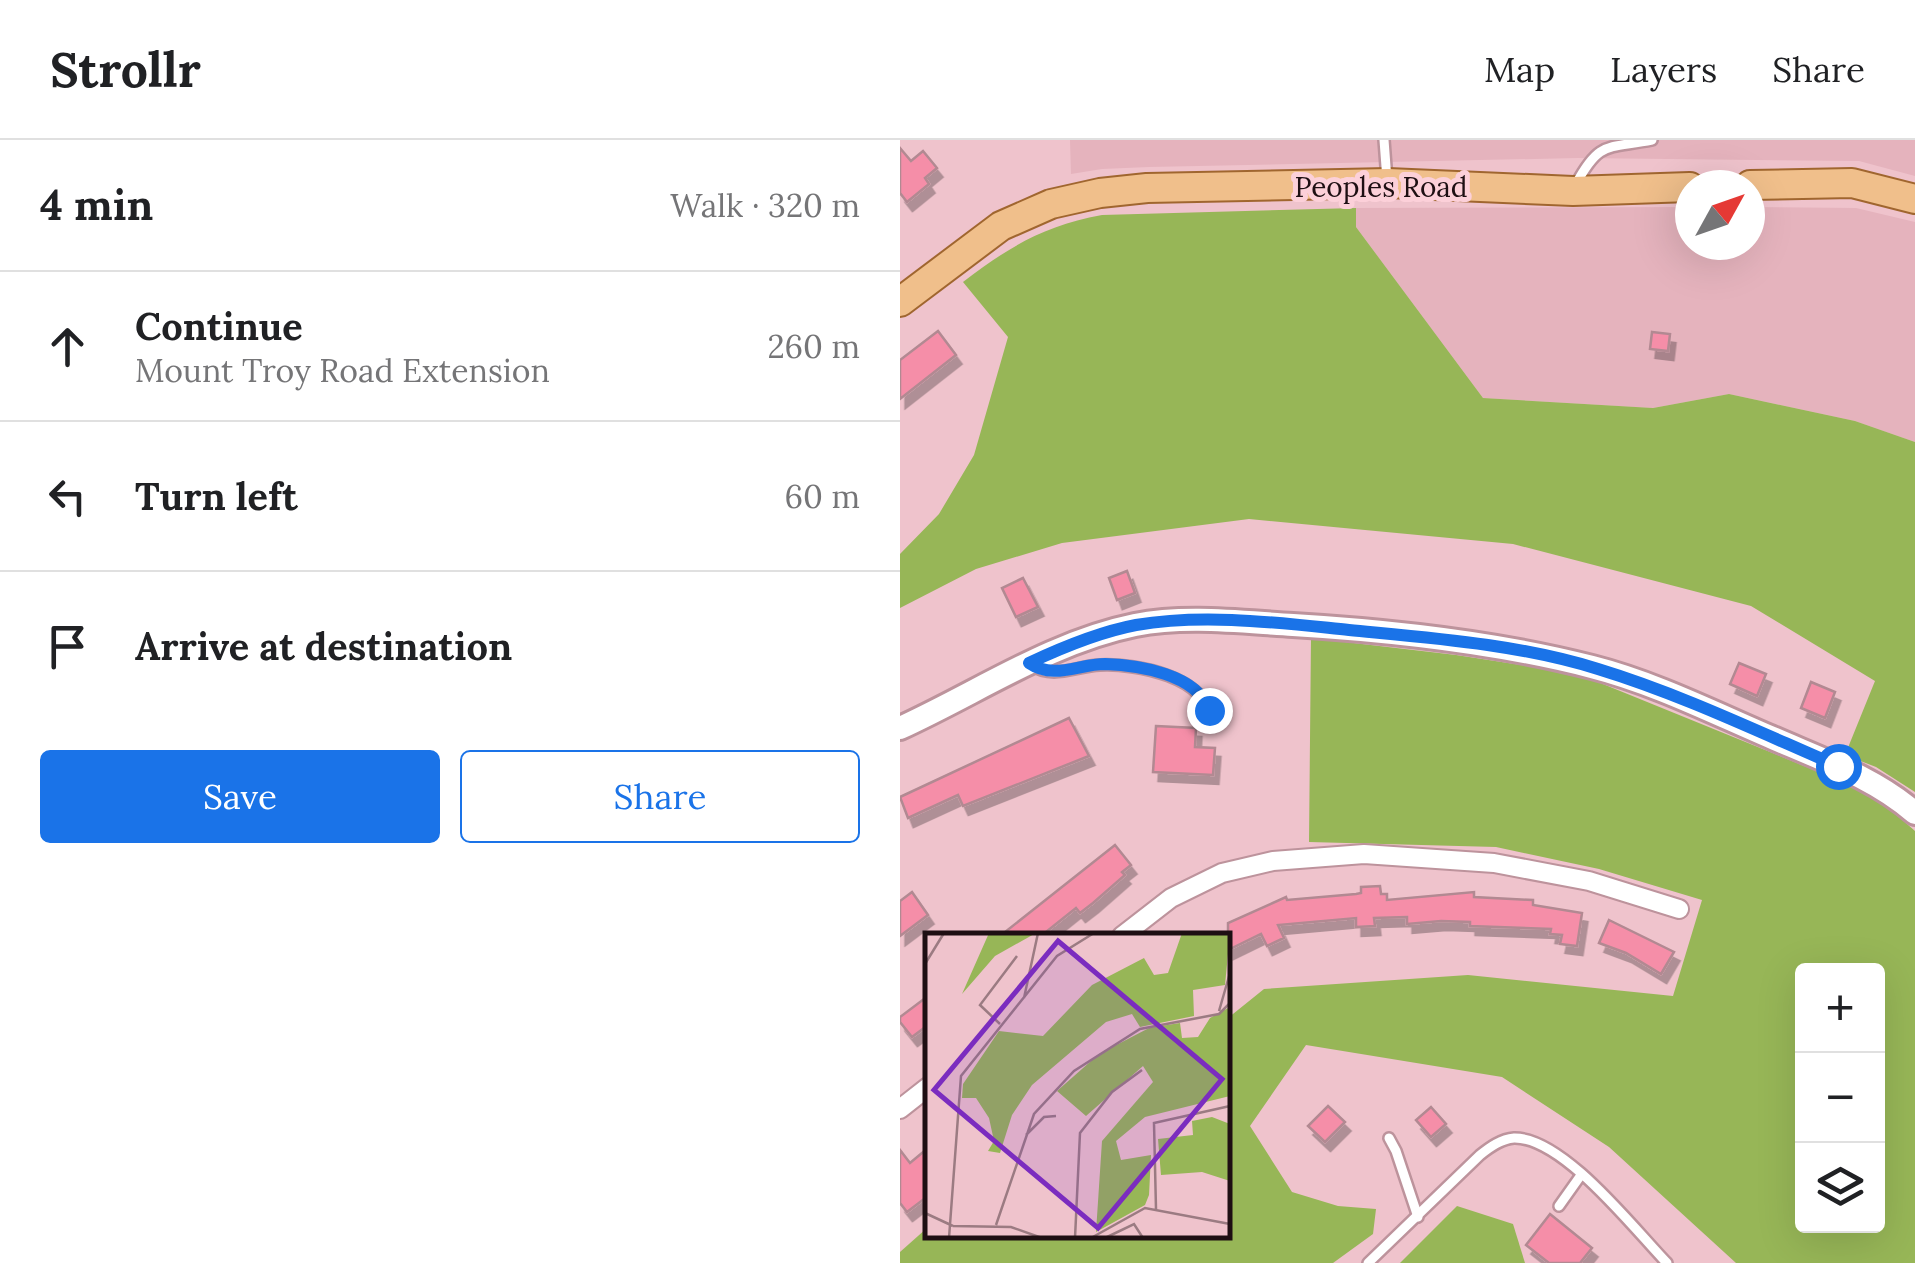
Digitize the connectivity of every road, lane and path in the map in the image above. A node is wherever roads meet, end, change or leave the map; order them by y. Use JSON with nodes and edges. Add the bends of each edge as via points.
{"nodes":[{"id":1,"x":1384,"y":140,"type":"edge"},
{"id":2,"x":1652,"y":140,"type":"edge"},
{"id":3,"x":1388,"y":183,"type":"junction"},
{"id":4,"x":1765,"y":186,"type":"edge"},
{"id":5,"x":1675,"y":188,"type":"edge"},
{"id":6,"x":1573,"y":191,"type":"junction"},
{"id":7,"x":1915,"y":199,"type":"edge"},
{"id":8,"x":900,"y":302,"type":"edge"},
{"id":9,"x":1029,"y":663,"type":"junction"},
{"id":10,"x":1208,"y":721,"type":"dead end"},
{"id":11,"x":900,"y":728,"type":"edge"},
{"id":12,"x":1915,"y":813,"type":"edge"},
{"id":13,"x":1679,"y":908,"type":"dead end"},
{"id":14,"x":1126,"y":933,"type":"edge"},
{"id":15,"x":925,"y":1089,"type":"edge"},
{"id":16,"x":900,"y":1109,"type":"edge"},
{"id":17,"x":1389,"y":1138,"type":"dead end"},
{"id":18,"x":1581,"y":1175,"type":"junction"},
{"id":19,"x":1560,"y":1206,"type":"dead end"},
{"id":20,"x":1418,"y":1216,"type":"junction"},
{"id":21,"x":1368,"y":1263,"type":"edge"},
{"id":22,"x":1667,"y":1263,"type":"edge"}],
"edges":[{"from":1,"to":3,"type":"lane"},
{"from":2,"to":6,"type":"lane","via":[[1604,147],[1590,158]]},
{"from":3,"to":6,"type":"main road","name":"Peoples Road"},
{"from":3,"to":8,"type":"main road","name":"Peoples Road","via":[[1147,188],[1072,198],[1001,226]]},
{"from":4,"to":7,"type":"main road","via":[[1852,184]]},
{"from":5,"to":6,"type":"main road","name":"Peoples Road"},
{"from":9,"to":10,"type":"lane","via":[[1046,672],[1103,664],[1163,674],[1201,695]]},
{"from":9,"to":11,"type":"street"},
{"from":9,"to":12,"type":"street","via":[[1106,632],[1190,620],[1450,639],[1595,668],[1648,686],[1838,766]]},
{"from":13,"to":14,"type":"street","via":[[1590,881],[1494,863],[1364,854],[1273,860],[1222,872],[1171,898]]},
{"from":15,"to":16,"type":"street"},
{"from":17,"to":20,"type":"lane"},
{"from":18,"to":19,"type":"lane"},
{"from":18,"to":20,"type":"lane","via":[[1547,1146],[1511,1138],[1480,1155]]},
{"from":18,"to":22,"type":"lane"},
{"from":20,"to":21,"type":"lane"}]}
